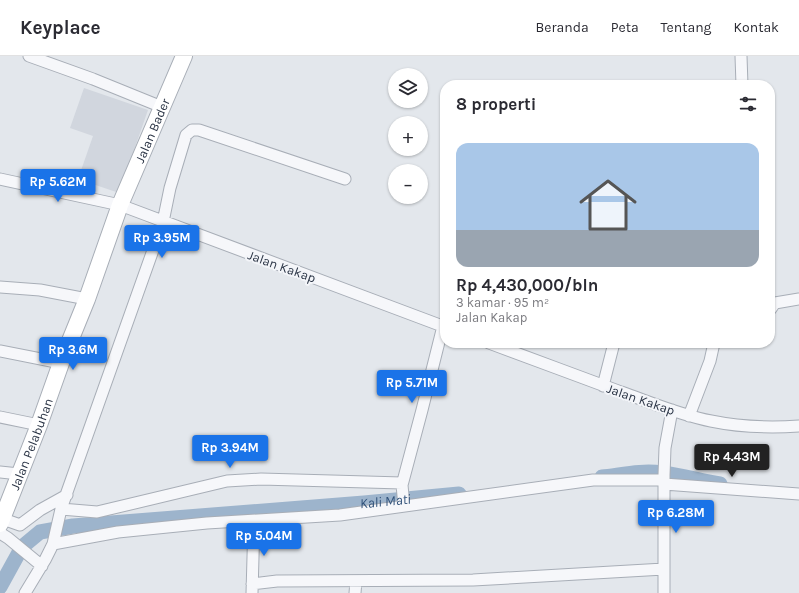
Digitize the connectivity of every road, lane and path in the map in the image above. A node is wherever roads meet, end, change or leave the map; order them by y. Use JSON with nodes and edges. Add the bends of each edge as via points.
{"nodes":[{"id":1,"x":29,"y":56,"type":"edge"},
{"id":2,"x":184,"y":56,"type":"edge"},
{"id":3,"x":741,"y":56,"type":"edge"},
{"id":4,"x":742,"y":80,"type":"edge"},
{"id":5,"x":162,"y":107,"type":"junction"},
{"id":6,"x":0,"y":179,"type":"edge"},
{"id":7,"x":344,"y":179,"type":"dead end"},
{"id":8,"x":120,"y":205,"type":"junction"},
{"id":9,"x":163,"y":222,"type":"junction"},
{"id":10,"x":0,"y":287,"type":"edge"},
{"id":11,"x":87,"y":300,"type":"junction"},
{"id":12,"x":799,"y":300,"type":"edge"},
{"id":13,"x":775,"y":303,"type":"edge"},
{"id":14,"x":440,"y":325,"type":"edge"},
{"id":15,"x":440,"y":341,"type":"edge"},
{"id":16,"x":502,"y":348,"type":"edge"},
{"id":17,"x":613,"y":348,"type":"edge"},
{"id":18,"x":713,"y":348,"type":"edge"},
{"id":19,"x":0,"y":351,"type":"edge"},
{"id":20,"x":61,"y":363,"type":"junction"},
{"id":21,"x":603,"y":386,"type":"junction"},
{"id":22,"x":672,"y":410,"type":"junction"},
{"id":23,"x":689,"y":416,"type":"junction"},
{"id":24,"x":0,"y":417,"type":"edge"},
{"id":25,"x":39,"y":425,"type":"junction"},
{"id":26,"x":799,"y":426,"type":"edge"},
{"id":27,"x":0,"y":472,"type":"edge"},
{"id":28,"x":19,"y":474,"type":"junction"},
{"id":29,"x":664,"y":480,"type":"junction"},
{"id":30,"x":402,"y":484,"type":"junction"},
{"id":31,"x":799,"y":494,"type":"edge"},
{"id":32,"x":67,"y":495,"type":"junction"},
{"id":33,"x":404,"y":504,"type":"junction"},
{"id":34,"x":60,"y":513,"type":"junction"},
{"id":35,"x":254,"y":520,"type":"junction"},
{"id":36,"x":3,"y":528,"type":"edge"},
{"id":37,"x":55,"y":538,"type":"junction"},
{"id":38,"x":42,"y":566,"type":"junction"},
{"id":39,"x":664,"y":569,"type":"junction"},
{"id":40,"x":356,"y":581,"type":"junction"},
{"id":41,"x":252,"y":588,"type":"edge"},
{"id":42,"x":25,"y":593,"type":"edge"},
{"id":43,"x":355,"y":593,"type":"edge"},
{"id":44,"x":664,"y":593,"type":"edge"}],
"edges":[{"from":1,"to":5,"type":"street","via":[[93,78]]},
{"from":2,"to":5,"type":"main road","name":"Jalan Bader"},
{"from":3,"to":4,"type":"street"},
{"from":5,"to":8,"type":"main road","name":"Jalan Bader"},
{"from":6,"to":8,"type":"street","name":"Jalan Kakap"},
{"from":7,"to":9,"type":"street","via":[[199,130],[192,130],[184,139]]},
{"from":8,"to":9,"type":"street","name":"Jalan Kakap"},
{"from":8,"to":11,"type":"main road","name":"Jalan Pelabuhan"},
{"from":9,"to":14,"type":"street","name":"Jalan Kakap"},
{"from":9,"to":32,"type":"street"},
{"from":10,"to":11,"type":"street","via":[[40,290]]},
{"from":11,"to":20,"type":"main road","name":"Jalan Pelabuhan"},
{"from":12,"to":13,"type":"street"},
{"from":15,"to":30,"type":"street"},
{"from":16,"to":21,"type":"street","name":"Jalan Kakap"},
{"from":17,"to":21,"type":"street"},
{"from":18,"to":23,"type":"street"},
{"from":19,"to":20,"type":"street"},
{"from":20,"to":25,"type":"main road","name":"Jalan Pelabuhan"},
{"from":21,"to":22,"type":"street","name":"Jalan Kakap"},
{"from":22,"to":23,"type":"street","name":"Jalan Kakap"},
{"from":22,"to":29,"type":"street","via":[[665,448]]},
{"from":23,"to":26,"type":"street","name":"Jalan Kakap","via":[[758,427]]},
{"from":24,"to":25,"type":"street"},
{"from":25,"to":28,"type":"main road","name":"Jalan Pelabuhan"},
{"from":27,"to":28,"type":"street"},
{"from":28,"to":36,"type":"main road","name":"Jalan Pelabuhan"},
{"from":29,"to":31,"type":"street"},
{"from":29,"to":33,"type":"street","via":[[593,480]]},
{"from":29,"to":39,"type":"street"},
{"from":30,"to":33,"type":"street"},
{"from":30,"to":34,"type":"street","via":[[227,480],[97,512]]},
{"from":32,"to":34,"type":"street"},
{"from":32,"to":36,"type":"street","via":[[20,525]]},
{"from":33,"to":35,"type":"street","via":[[340,515]]},
{"from":34,"to":37,"type":"street"},
{"from":35,"to":37,"type":"street"},
{"from":35,"to":41,"type":"street"},
{"from":36,"to":38,"type":"street"},
{"from":37,"to":38,"type":"street"},
{"from":38,"to":42,"type":"street"},
{"from":39,"to":40,"type":"street","via":[[473,580]]},
{"from":39,"to":44,"type":"street"},
{"from":40,"to":41,"type":"street","via":[[277,581]]},
{"from":40,"to":43,"type":"street"}]}
